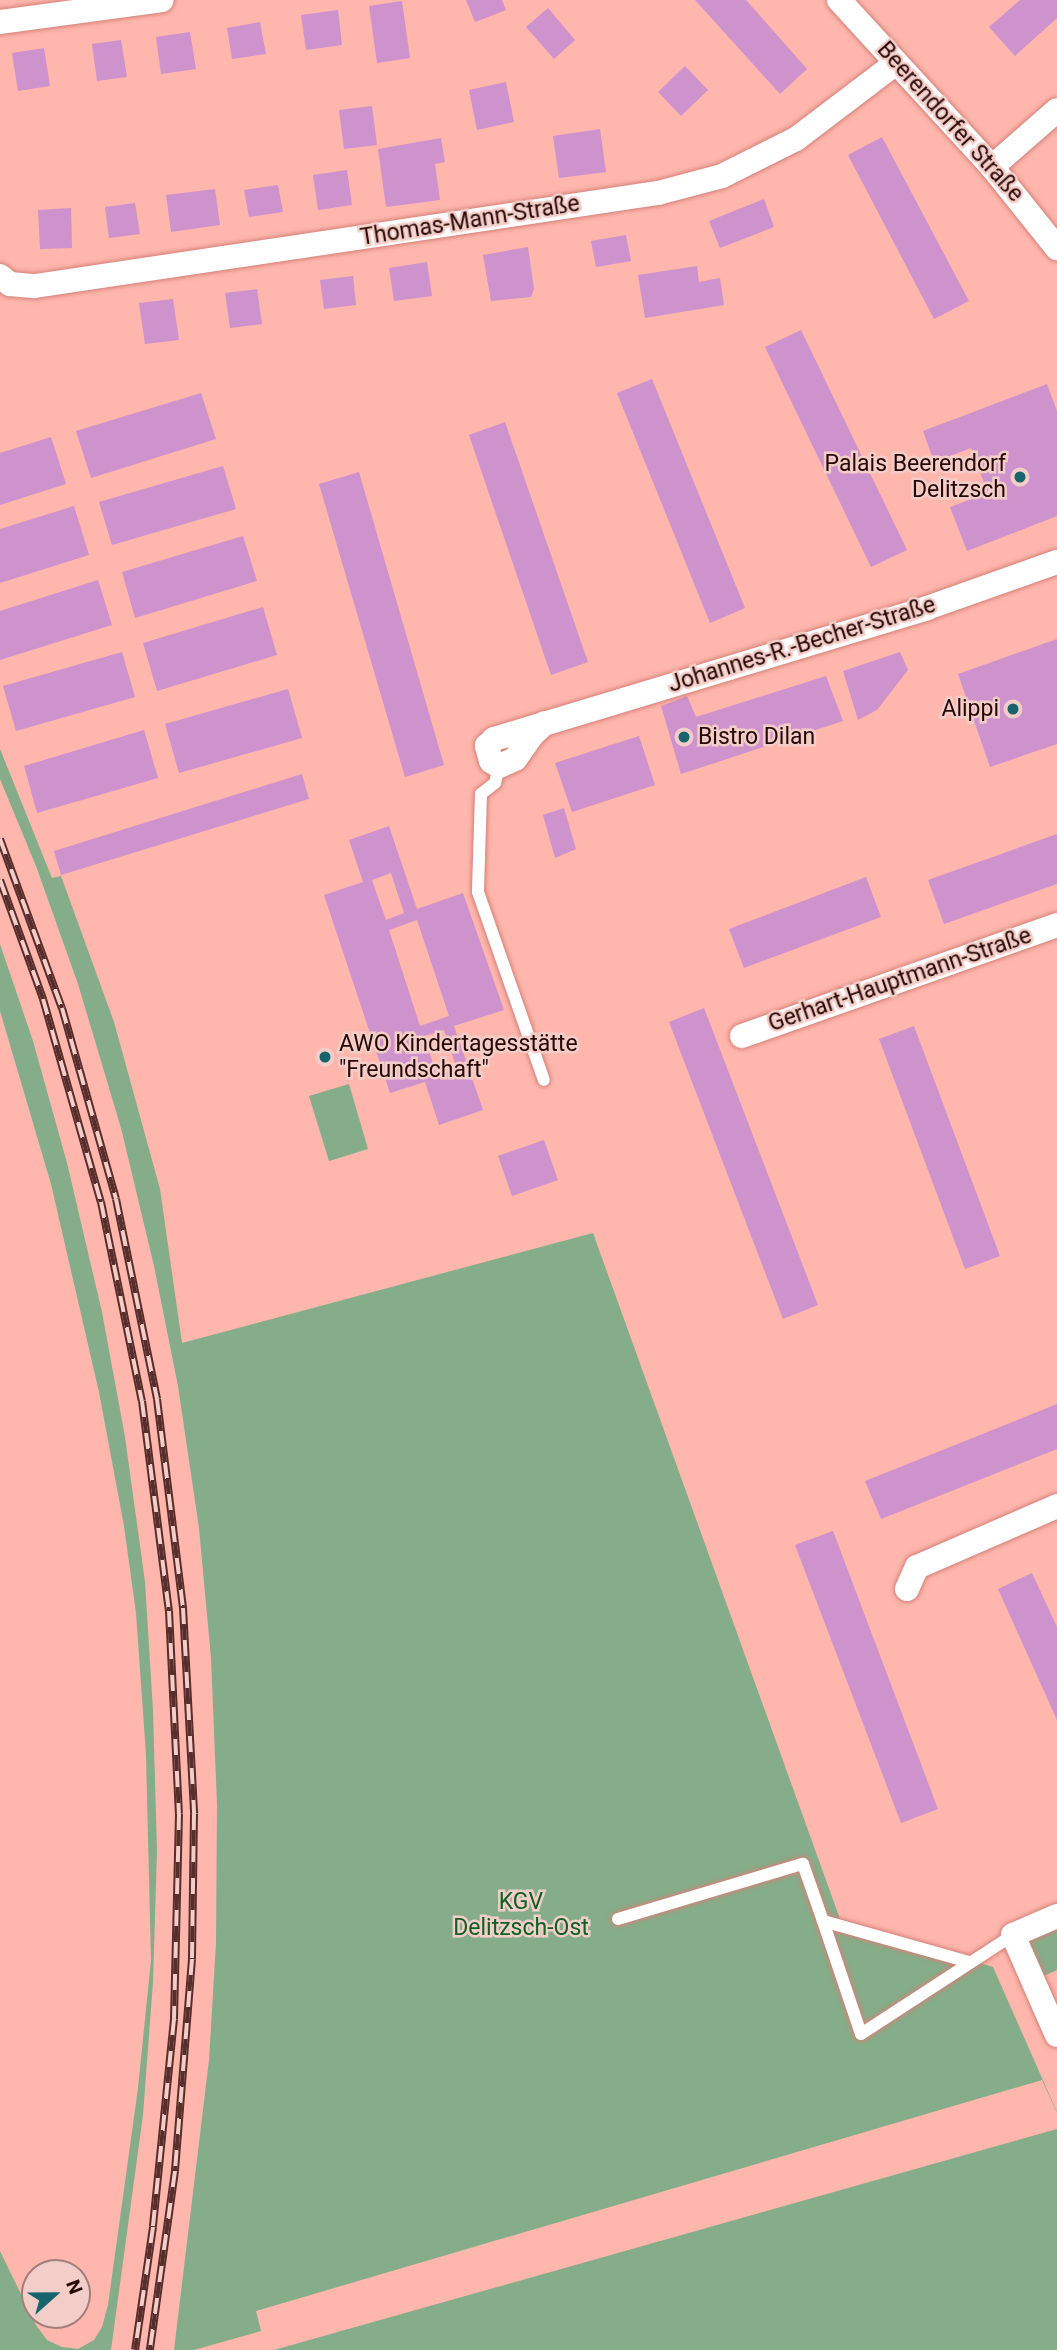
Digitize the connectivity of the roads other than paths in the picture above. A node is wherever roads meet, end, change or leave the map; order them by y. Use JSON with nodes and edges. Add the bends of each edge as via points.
{"nodes":[{"id":1,"x":162,"y":0,"type":"edge"},
{"id":2,"x":839,"y":0,"type":"edge"},
{"id":3,"x":0,"y":22,"type":"edge"},
{"id":4,"x":897,"y":63,"type":"junction"},
{"id":5,"x":1057,"y":110,"type":"edge"},
{"id":6,"x":992,"y":167,"type":"junction"},
{"id":7,"x":1057,"y":248,"type":"edge"},
{"id":8,"x":5,"y":280,"type":"edge"},
{"id":9,"x":1057,"y":562,"type":"edge"},
{"id":10,"x":499,"y":765,"type":"joint"},
{"id":11,"x":1057,"y":925,"type":"edge"},
{"id":12,"x":742,"y":1036,"type":"dead end"},
{"id":13,"x":544,"y":1080,"type":"dead end"},
{"id":14,"x":1057,"y":1506,"type":"edge"},
{"id":15,"x":906,"y":1589,"type":"dead end"},
{"id":16,"x":1057,"y":1916,"type":"edge"},
{"id":17,"x":618,"y":1919,"type":"dead end"},
{"id":18,"x":824,"y":1921,"type":"junction"},
{"id":19,"x":1013,"y":1935,"type":"junction"},
{"id":20,"x":969,"y":1962,"type":"junction"},
{"id":21,"x":1057,"y":2035,"type":"edge"}],
"edges":[{"from":1,"to":3,"type":"street"},
{"from":2,"to":4,"type":"street","name":"Beerendorfer Straße"},
{"from":4,"to":6,"type":"street","name":"Beerendorfer Straße"},
{"from":4,"to":8,"type":"street","name":"Thomas-Mann-Straße","via":[[796,139],[722,176],[658,193],[35,286]]},
{"from":5,"to":6,"type":"street"},
{"from":6,"to":7,"type":"street","name":"Beerendorfer Straße"},
{"from":9,"to":10,"type":"street","name":"Johannes-R.-Becher-Straße","via":[[927,608],[545,723],[515,759]]},
{"from":10,"to":13,"type":"lane","via":[[495,783],[481,794],[478,892]]},
{"from":11,"to":12,"type":"street","name":"Gerhart-Hauptmann-Straße"},
{"from":14,"to":15,"type":"street","via":[[917,1567]]},
{"from":16,"to":19,"type":"street"},
{"from":17,"to":18,"type":"lane","via":[[803,1864]]},
{"from":18,"to":20,"type":"lane"},
{"from":18,"to":20,"type":"lane","via":[[861,2034]]},
{"from":19,"to":20,"type":"lane"},
{"from":19,"to":21,"type":"street"}]}
